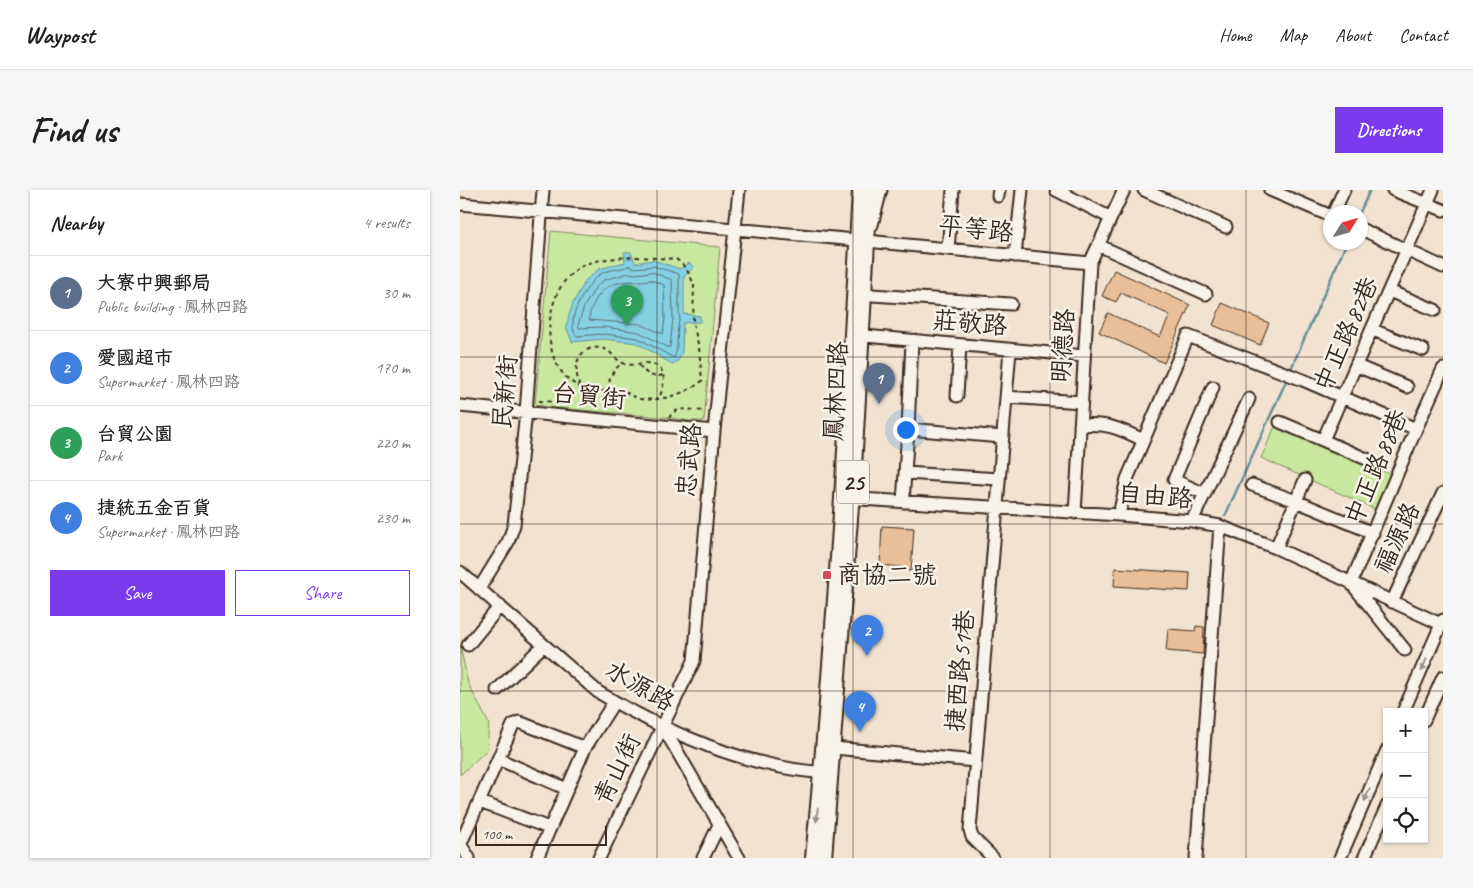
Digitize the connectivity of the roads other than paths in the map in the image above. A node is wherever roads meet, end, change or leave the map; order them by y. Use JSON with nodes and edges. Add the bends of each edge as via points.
{"nodes":[{"id":1,"x":543,"y":190,"type":"edge"},
{"id":2,"x":739,"y":190,"type":"edge"},
{"id":3,"x":860,"y":190,"type":"edge"},
{"id":4,"x":870,"y":190,"type":"edge"},
{"id":5,"x":881,"y":190,"type":"edge"},
{"id":6,"x":1022,"y":190,"type":"edge"},
{"id":7,"x":1056,"y":190,"type":"edge"},
{"id":8,"x":1124,"y":190,"type":"edge"},
{"id":9,"x":1144,"y":190,"type":"edge"},
{"id":10,"x":1270,"y":190,"type":"edge"},
{"id":11,"x":1344,"y":190,"type":"edge"},
{"id":12,"x":1392,"y":190,"type":"edge"},
{"id":13,"x":1433,"y":190,"type":"edge"},
{"id":14,"x":953,"y":195,"type":"edge"},
{"id":15,"x":1428,"y":203,"type":"junction"},
{"id":16,"x":460,"y":204,"type":"edge"},
{"id":17,"x":1337,"y":205,"type":"edge"},
{"id":18,"x":1443,"y":210,"type":"edge"},
{"id":19,"x":542,"y":212,"type":"junction"},
{"id":20,"x":1323,"y":213,"type":"edge"},
{"id":21,"x":1111,"y":218,"type":"junction"},
{"id":22,"x":1226,"y":227,"type":"dead end"},
{"id":23,"x":734,"y":230,"type":"junction"},
{"id":24,"x":1368,"y":233,"type":"edge"},
{"id":25,"x":862,"y":241,"type":"junction"},
{"id":26,"x":1098,"y":246,"type":"junction"},
{"id":27,"x":948,"y":249,"type":"junction"},
{"id":28,"x":1407,"y":250,"type":"junction"},
{"id":29,"x":1015,"y":256,"type":"junction"},
{"id":30,"x":1090,"y":263,"type":"junction"},
{"id":31,"x":1443,"y":267,"type":"edge"},
{"id":32,"x":1389,"y":291,"type":"junction"},
{"id":33,"x":860,"y":294,"type":"junction"},
{"id":34,"x":1206,"y":294,"type":"dead end"},
{"id":35,"x":1011,"y":304,"type":"dead end"},
{"id":36,"x":1435,"y":310,"type":"dead end"},
{"id":37,"x":1373,"y":330,"type":"junction"},
{"id":38,"x":857,"y":335,"type":"junction"},
{"id":39,"x":912,"y":340,"type":"junction"},
{"id":40,"x":960,"y":345,"type":"junction"},
{"id":41,"x":1010,"y":350,"type":"junction"},
{"id":42,"x":1423,"y":350,"type":"dead end"},
{"id":43,"x":1084,"y":356,"type":"junction"},
{"id":44,"x":1357,"y":366,"type":"junction"},
{"id":45,"x":1443,"y":369,"type":"edge"},
{"id":46,"x":1214,"y":387,"type":"dead end"},
{"id":47,"x":1407,"y":387,"type":"dead end"},
{"id":48,"x":957,"y":396,"type":"dead end"},
{"id":49,"x":1006,"y":396,"type":"junction"},
{"id":50,"x":1343,"y":397,"type":"junction"},
{"id":51,"x":1249,"y":399,"type":"dead end"},
{"id":52,"x":1082,"y":402,"type":"junction"},
{"id":53,"x":460,"y":406,"type":"edge"},
{"id":54,"x":526,"y":412,"type":"junction"},
{"id":55,"x":1280,"y":422,"type":"dead end"},
{"id":56,"x":1080,"y":425,"type":"junction"},
{"id":57,"x":908,"y":429,"type":"junction"},
{"id":58,"x":1416,"y":429,"type":"junction"},
{"id":59,"x":714,"y":431,"type":"junction"},
{"id":60,"x":1002,"y":437,"type":"junction"},
{"id":61,"x":1143,"y":440,"type":"junction"},
{"id":62,"x":1323,"y":440,"type":"junction"},
{"id":63,"x":1369,"y":460,"type":"dead end"},
{"id":64,"x":906,"y":473,"type":"junction"},
{"id":65,"x":999,"y":479,"type":"junction"},
{"id":66,"x":1305,"y":480,"type":"dead end"},
{"id":67,"x":1252,"y":485,"type":"dead end"},
{"id":68,"x":1443,"y":493,"type":"edge"},
{"id":69,"x":1205,"y":494,"type":"junction"},
{"id":70,"x":847,"y":498,"type":"junction"},
{"id":71,"x":1296,"y":500,"type":"junction"},
{"id":72,"x":903,"y":502,"type":"junction"},
{"id":73,"x":997,"y":508,"type":"junction"},
{"id":74,"x":1075,"y":513,"type":"junction"},
{"id":75,"x":1119,"y":516,"type":"junction"},
{"id":76,"x":1192,"y":521,"type":"junction"},
{"id":77,"x":1220,"y":526,"type":"junction"},
{"id":78,"x":1373,"y":533,"type":"junction"},
{"id":79,"x":1276,"y":548,"type":"junction"},
{"id":80,"x":460,"y":572,"type":"edge"},
{"id":81,"x":1352,"y":584,"type":"junction"},
{"id":82,"x":479,"y":589,"type":"junction"},
{"id":83,"x":1392,"y":602,"type":"junction"},
{"id":84,"x":500,"y":606,"type":"junction"},
{"id":85,"x":1442,"y":623,"type":"edge"},
{"id":86,"x":468,"y":645,"type":"dead end"},
{"id":87,"x":544,"y":645,"type":"junction"},
{"id":88,"x":1405,"y":650,"type":"dead end"},
{"id":89,"x":1443,"y":677,"type":"edge"},
{"id":90,"x":497,"y":690,"type":"dead end"},
{"id":91,"x":614,"y":702,"type":"junction"},
{"id":92,"x":1405,"y":708,"type":"edge"},
{"id":93,"x":1428,"y":711,"type":"edge"},
{"id":94,"x":663,"y":727,"type":"junction"},
{"id":95,"x":585,"y":748,"type":"junction"},
{"id":96,"x":834,"y":748,"type":"junction"},
{"id":97,"x":1386,"y":753,"type":"edge"},
{"id":98,"x":498,"y":759,"type":"junction"},
{"id":99,"x":975,"y":761,"type":"junction"},
{"id":100,"x":826,"y":773,"type":"junction"},
{"id":101,"x":567,"y":789,"type":"junction"},
{"id":102,"x":480,"y":802,"type":"junction"},
{"id":103,"x":1383,"y":815,"type":"edge"},
{"id":104,"x":719,"y":825,"type":"junction"},
{"id":105,"x":549,"y":828,"type":"junction"},
{"id":106,"x":469,"y":858,"type":"edge"},
{"id":107,"x":537,"y":858,"type":"edge"},
{"id":108,"x":599,"y":858,"type":"edge"},
{"id":109,"x":703,"y":858,"type":"edge"},
{"id":110,"x":739,"y":858,"type":"edge"},
{"id":111,"x":813,"y":858,"type":"edge"},
{"id":112,"x":824,"y":858,"type":"edge"},
{"id":113,"x":993,"y":858,"type":"edge"},
{"id":114,"x":1196,"y":858,"type":"edge"},
{"id":115,"x":1340,"y":858,"type":"edge"},
{"id":116,"x":1364,"y":858,"type":"edge"}],
"edges":[{"from":1,"to":19,"type":"street","name":"民新街"},
{"from":2,"to":23,"type":"street","name":"忠武路"},
{"from":3,"to":25,"type":"main road","name":"鳳林四路","number":"25"},
{"from":4,"to":25,"type":"main road","name":"鳳林四路","number":"25"},
{"from":5,"to":25,"type":"street"},
{"from":6,"to":29,"type":"street"},
{"from":7,"to":21,"type":"street"},
{"from":8,"to":21,"type":"street","name":"明德路"},
{"from":9,"to":22,"type":"street"},
{"from":10,"to":20,"type":"street"},
{"from":11,"to":17,"type":"street"},
{"from":12,"to":15,"type":"street"},
{"from":13,"to":15,"type":"street","name":"中正路82巷"},
{"from":14,"to":27,"type":"street"},
{"from":15,"to":18,"type":"street"},
{"from":15,"to":28,"type":"street","name":"中正路82巷"},
{"from":16,"to":19,"type":"street","name":"平等路"},
{"from":19,"to":23,"type":"street","name":"平等路"},
{"from":19,"to":54,"type":"street","name":"民新街"},
{"from":21,"to":26,"type":"street","name":"明德路"},
{"from":23,"to":25,"type":"street","name":"平等路"},
{"from":23,"to":59,"type":"street","name":"忠武路"},
{"from":24,"to":28,"type":"street"},
{"from":25,"to":27,"type":"street","name":"平等路"},
{"from":25,"to":33,"type":"main road","name":"鳳林四路","number":"25"},
{"from":26,"to":30,"type":"street","name":"明德路"},
{"from":26,"to":34,"type":"street"},
{"from":27,"to":29,"type":"street","name":"平等路"},
{"from":28,"to":31,"type":"street"},
{"from":28,"to":32,"type":"street","name":"中正路82巷"},
{"from":29,"to":30,"type":"street","name":"平等路"},
{"from":30,"to":43,"type":"street","name":"明德路"},
{"from":32,"to":36,"type":"street"},
{"from":32,"to":37,"type":"street","name":"中正路82巷"},
{"from":33,"to":35,"type":"street"},
{"from":33,"to":38,"type":"main road","name":"鳳林四路","number":"25"},
{"from":37,"to":42,"type":"street"},
{"from":37,"to":44,"type":"street","name":"中正路82巷"},
{"from":38,"to":39,"type":"street","name":"莊敬路"},
{"from":38,"to":70,"type":"main road","name":"鳳林四路","number":"25"},
{"from":39,"to":40,"type":"street","name":"莊敬路"},
{"from":39,"to":57,"type":"street"},
{"from":40,"to":41,"type":"street","name":"莊敬路"},
{"from":40,"to":48,"type":"street"},
{"from":41,"to":43,"type":"street","name":"莊敬路"},
{"from":41,"to":49,"type":"street"},
{"from":43,"to":52,"type":"street","name":"明德路"},
{"from":44,"to":47,"type":"street"},
{"from":44,"to":50,"type":"street","name":"中正路82巷"},
{"from":45,"to":58,"type":"street","name":"中正路88巷"},
{"from":46,"to":69,"type":"street","via":[[1174,480]]},
{"from":49,"to":52,"type":"street"},
{"from":49,"to":60,"type":"street"},
{"from":50,"to":58,"type":"street"},
{"from":50,"to":61,"type":"street","via":[[1188,336]]},
{"from":50,"to":62,"type":"street","name":"中正路82巷"},
{"from":51,"to":69,"type":"street"},
{"from":52,"to":56,"type":"street","name":"明德路"},
{"from":53,"to":54,"type":"street","name":"台貿街"},
{"from":54,"to":59,"type":"street","name":"台貿街"},
{"from":54,"to":82,"type":"street","name":"民新街","via":[[514,525],[508,542]]},
{"from":55,"to":62,"type":"street"},
{"from":56,"to":61,"type":"street","via":[[1108,425]]},
{"from":56,"to":74,"type":"street","name":"明德路"},
{"from":57,"to":60,"type":"street"},
{"from":57,"to":64,"type":"street"},
{"from":58,"to":78,"type":"street","name":"中正路88巷"},
{"from":59,"to":94,"type":"street","name":"忠武路","via":[[694,661]]},
{"from":60,"to":65,"type":"street"},
{"from":61,"to":75,"type":"street","via":[[1127,479]]},
{"from":62,"to":63,"type":"street"},
{"from":64,"to":65,"type":"street"},
{"from":64,"to":72,"type":"street"},
{"from":65,"to":73,"type":"street","name":"捷西路51巷"},
{"from":66,"to":71,"type":"street"},
{"from":67,"to":71,"type":"street"},
{"from":68,"to":83,"type":"street","name":"福源路"},
{"from":69,"to":76,"type":"street"},
{"from":70,"to":72,"type":"street","name":"自由路"},
{"from":70,"to":96,"type":"main road","name":"鳳林四路","number":"25"},
{"from":70,"to":100,"type":"main road","name":"鳳林四路","number":"25"},
{"from":71,"to":78,"type":"street"},
{"from":71,"to":79,"type":"street"},
{"from":72,"to":73,"type":"street","name":"自由路"},
{"from":73,"to":74,"type":"street","name":"自由路"},
{"from":73,"to":99,"type":"street","name":"捷西路51巷"},
{"from":74,"to":75,"type":"street","name":"自由路"},
{"from":75,"to":76,"type":"street","name":"自由路"},
{"from":76,"to":77,"type":"street","name":"自由路"},
{"from":77,"to":79,"type":"street","name":"自由路"},
{"from":77,"to":114,"type":"street"},
{"from":78,"to":81,"type":"street","name":"中正路88巷"},
{"from":79,"to":81,"type":"street","name":"自由路"},
{"from":80,"to":82,"type":"street","name":"水源路"},
{"from":81,"to":83,"type":"street","name":"自由路"},
{"from":81,"to":88,"type":"street"},
{"from":82,"to":84,"type":"street","name":"水源路"},
{"from":83,"to":85,"type":"street","name":"自由路"},
{"from":84,"to":86,"type":"street"},
{"from":84,"to":87,"type":"street","name":"水源路"},
{"from":85,"to":92,"type":"street","one_way":true},
{"from":87,"to":90,"type":"street"},
{"from":87,"to":91,"type":"street","name":"水源路"},
{"from":89,"to":93,"type":"street"},
{"from":91,"to":94,"type":"street","name":"水源路"},
{"from":91,"to":95,"type":"street"},
{"from":94,"to":100,"type":"street","name":"水源路","via":[[740,757],[795,770]]},
{"from":94,"to":104,"type":"street"},
{"from":94,"to":108,"type":"street","name":"青山街"},
{"from":95,"to":98,"type":"street","via":[[516,722]]},
{"from":95,"to":101,"type":"street"},
{"from":96,"to":99,"type":"street"},
{"from":96,"to":100,"type":"main road","name":"鳳林四路","number":"25"},
{"from":97,"to":115,"type":"street","one_way":true},
{"from":98,"to":101,"type":"street"},
{"from":98,"to":102,"type":"street"},
{"from":99,"to":113,"type":"street","name":"捷西路51巷","via":[[970,830]]},
{"from":100,"to":111,"type":"main road","number":"25","one_way":true},
{"from":100,"to":112,"type":"main road","number":"25"},
{"from":101,"to":105,"type":"street"},
{"from":102,"to":105,"type":"street"},
{"from":102,"to":106,"type":"street","via":[[461,843]]},
{"from":103,"to":116,"type":"street"},
{"from":104,"to":109,"type":"street"},
{"from":104,"to":110,"type":"street"},
{"from":105,"to":107,"type":"street"}]}
